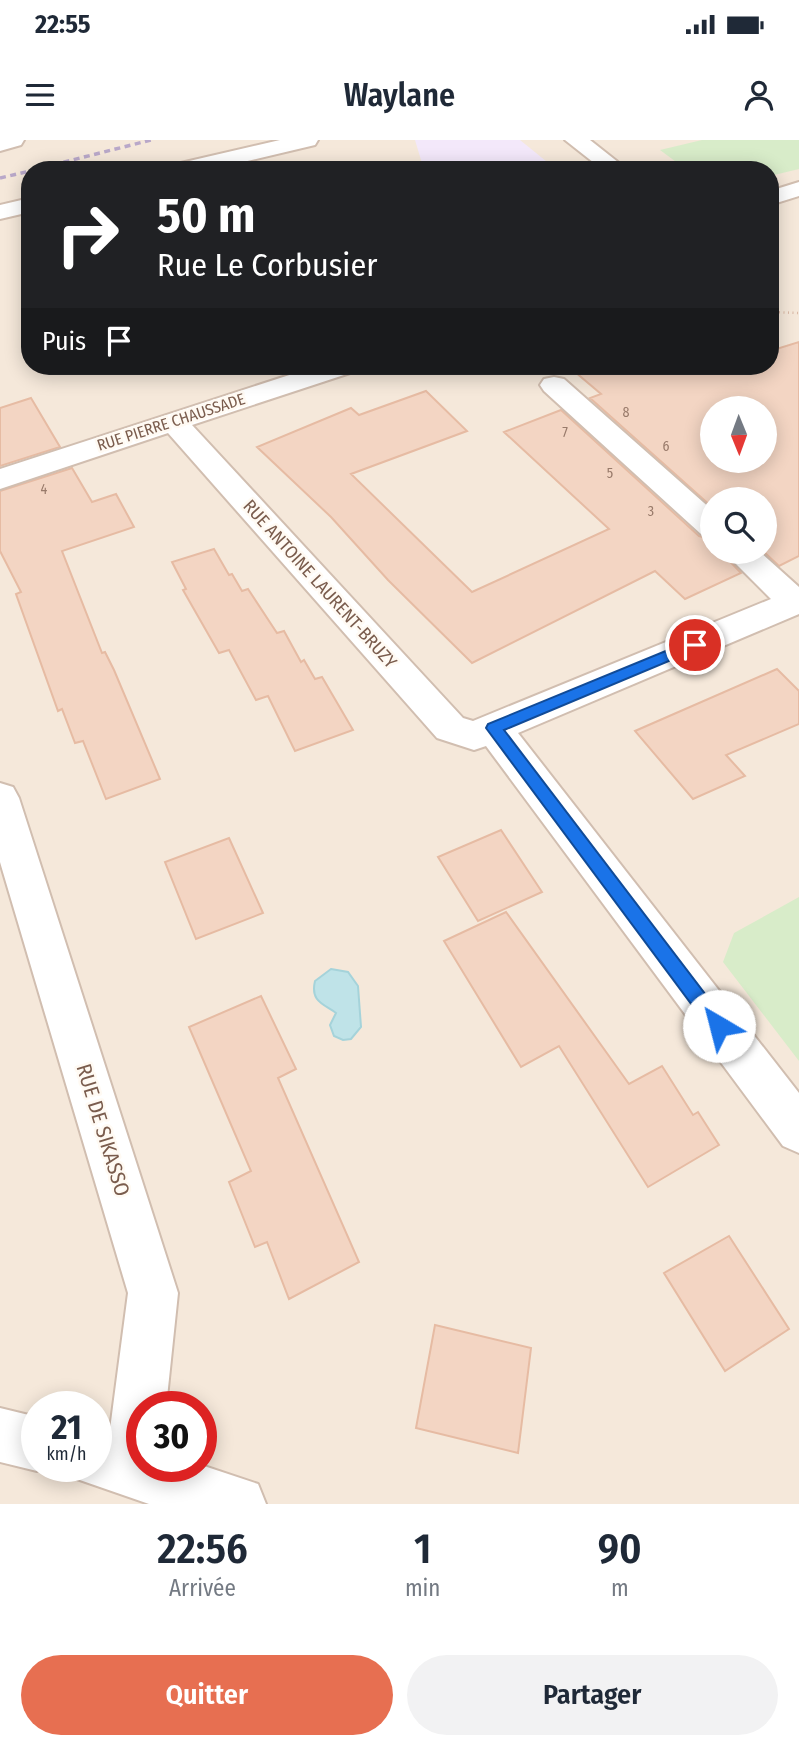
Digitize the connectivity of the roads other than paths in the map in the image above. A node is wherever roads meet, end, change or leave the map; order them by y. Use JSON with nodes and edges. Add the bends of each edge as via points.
{"nodes":[{"id":1,"x":13,"y":140,"type":"edge"},
{"id":2,"x":307,"y":140,"type":"edge"},
{"id":3,"x":576,"y":140,"type":"edge"},
{"id":4,"x":0,"y":145,"type":"edge"},
{"id":5,"x":218,"y":161,"type":"edge"},
{"id":6,"x":605,"y":161,"type":"edge"},
{"id":7,"x":799,"y":190,"type":"edge"},
{"id":8,"x":779,"y":196,"type":"edge"},
{"id":9,"x":21,"y":207,"type":"edge"},
{"id":10,"x":0,"y":212,"type":"edge"},
{"id":11,"x":315,"y":375,"type":"edge"},
{"id":12,"x":554,"y":385,"type":"dead end"},
{"id":13,"x":173,"y":421,"type":"junction"},
{"id":14,"x":0,"y":479,"type":"edge"},
{"id":15,"x":700,"y":516,"type":"edge"},
{"id":16,"x":754,"y":564,"type":"edge"},
{"id":17,"x":797,"y":602,"type":"edge"},
{"id":18,"x":484,"y":732,"type":"junction"},
{"id":19,"x":0,"y":798,"type":"edge"},
{"id":20,"x":799,"y":1130,"type":"edge"},
{"id":21,"x":0,"y":1435,"type":"edge"},
{"id":22,"x":21,"y":1440,"type":"edge"},
{"id":23,"x":114,"y":1464,"type":"edge"},
{"id":24,"x":238,"y":1504,"type":"edge"}],
"edges":[{"from":1,"to":4,"type":"street"},
{"from":2,"to":5,"type":"street"},
{"from":3,"to":6,"type":"street"},
{"from":7,"to":8,"type":"street"},
{"from":9,"to":10,"type":"street"},
{"from":11,"to":13,"type":"street","name":"RUE PIERRE CHAUSSADE"},
{"from":12,"to":15,"type":"street"},
{"from":13,"to":14,"type":"street","name":"RUE PIERRE CHAUSSADE"},
{"from":13,"to":18,"type":"street","name":"RUE ANTOINE LAURENT-BRUZY","via":[[450,728]]},
{"from":16,"to":17,"type":"street"},
{"from":17,"to":18,"type":"street"},
{"from":18,"to":20,"type":"street"},
{"from":19,"to":23,"type":"street","name":"RUE DE SIKASSO","via":[[153,1293]]},
{"from":21,"to":22,"type":"street"},
{"from":23,"to":24,"type":"street"}]}
